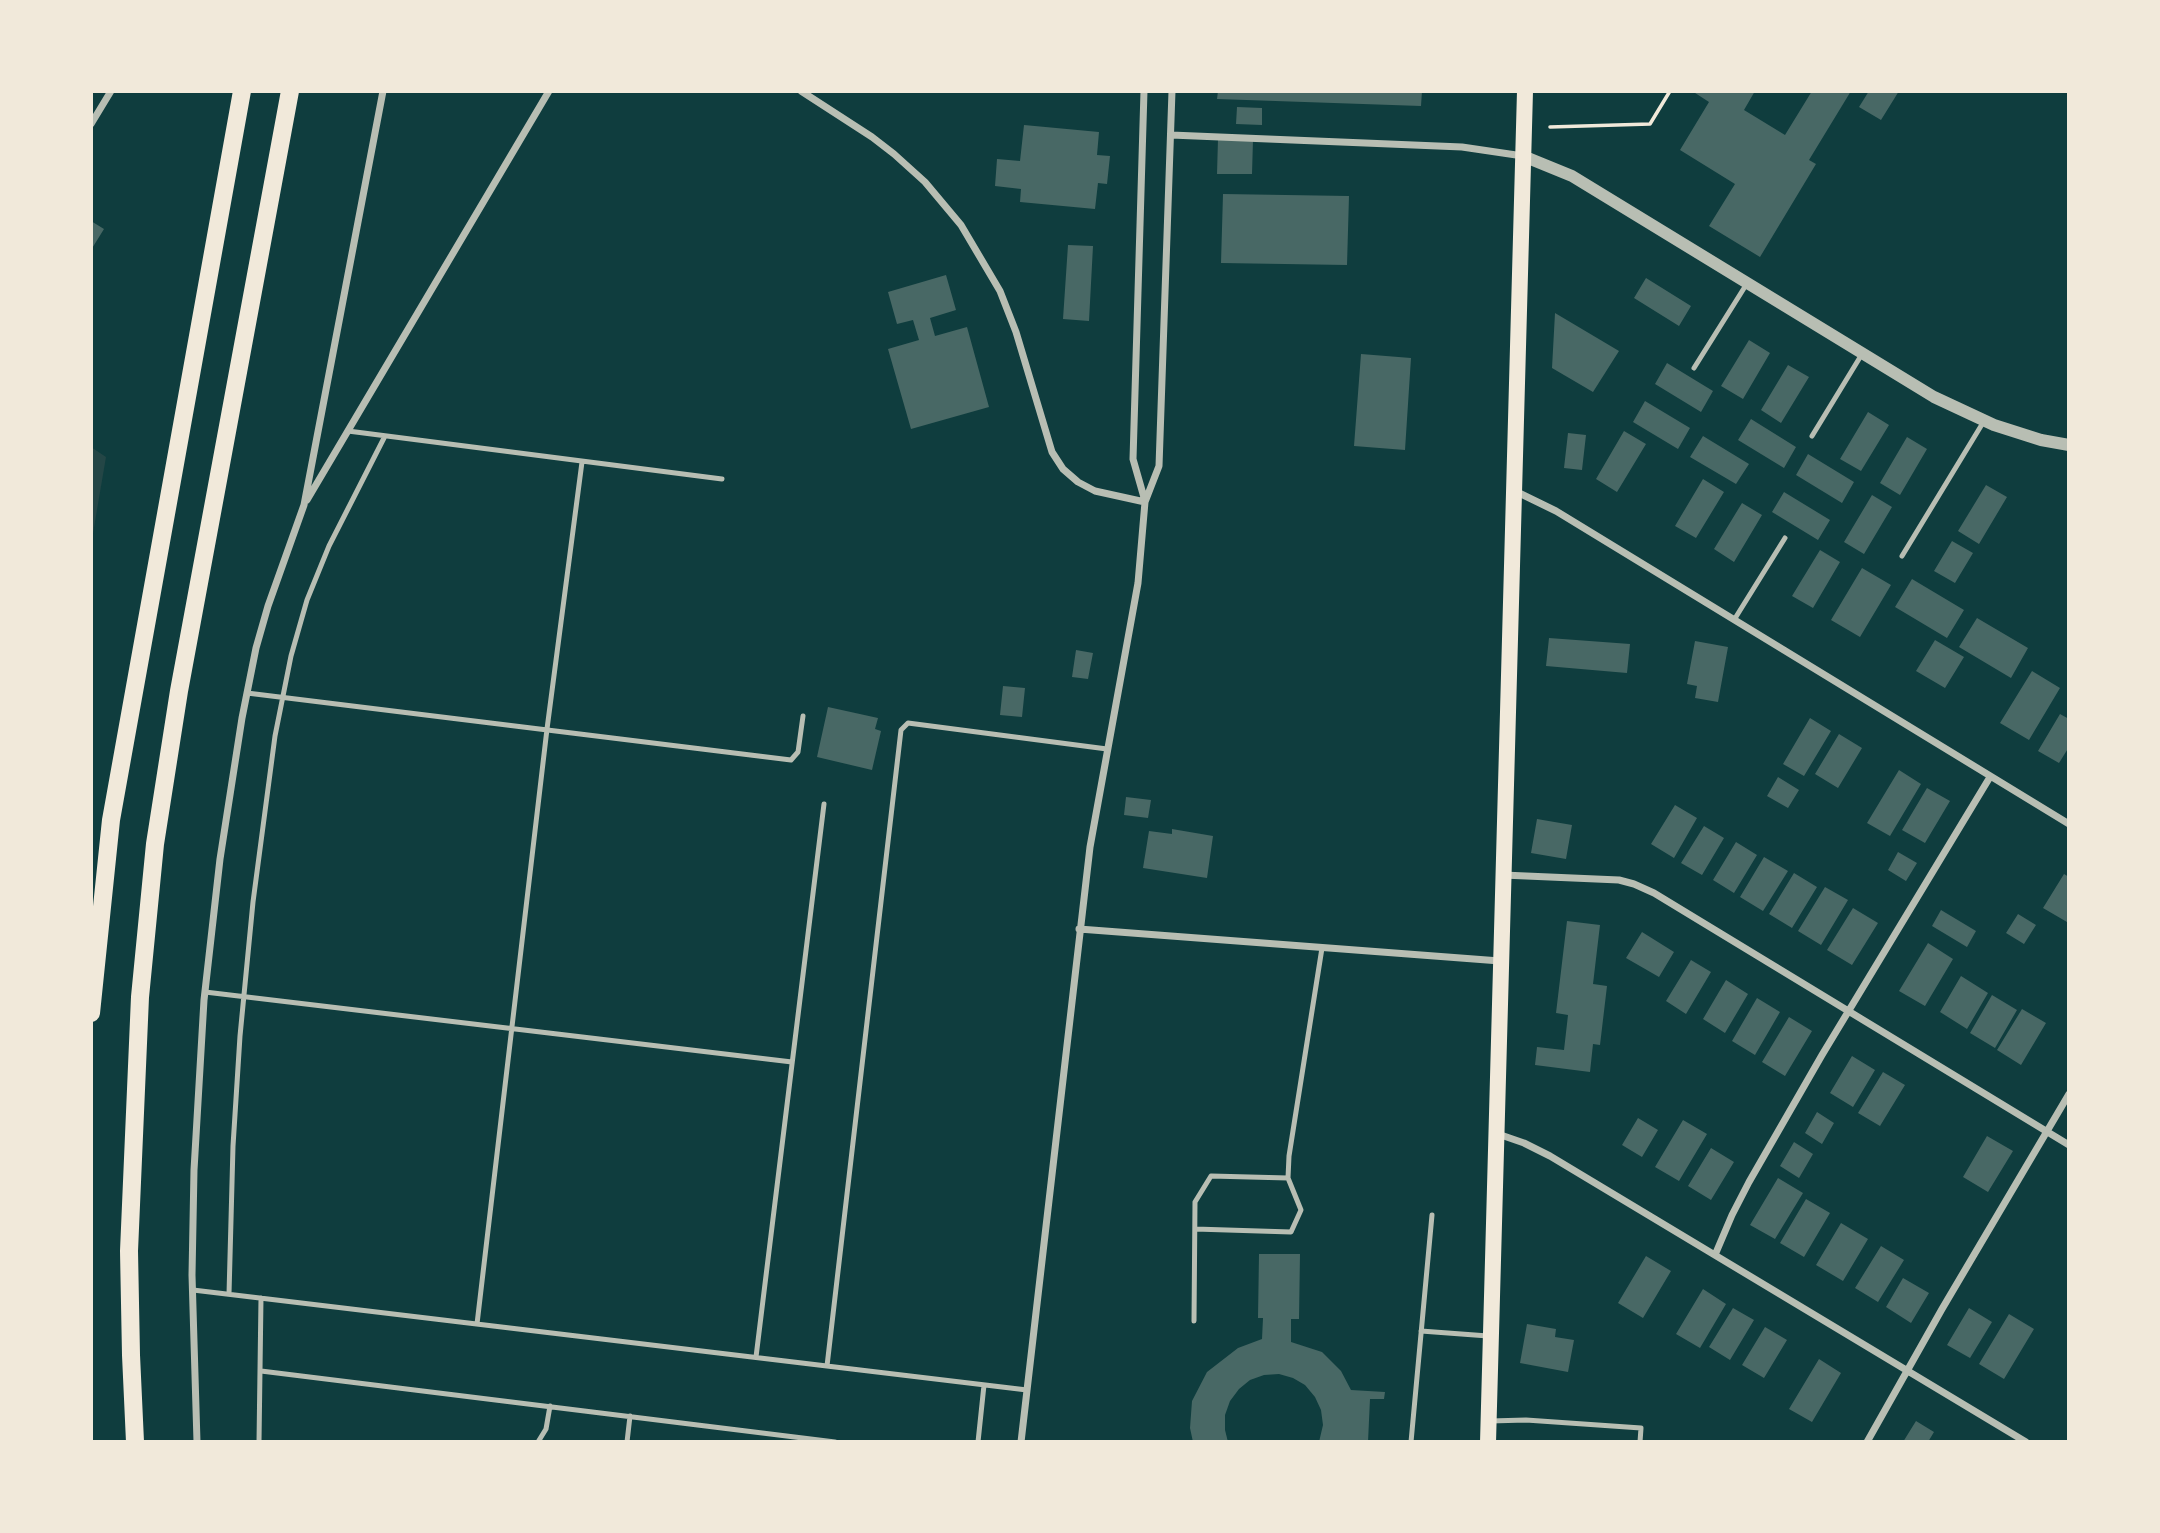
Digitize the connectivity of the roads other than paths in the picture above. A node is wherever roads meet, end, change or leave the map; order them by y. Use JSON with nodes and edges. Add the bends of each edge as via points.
{"nodes":[{"id":1,"x":111,"y":91,"type":"edge"},
{"id":2,"x":242,"y":91,"type":"edge"},
{"id":3,"x":290,"y":91,"type":"edge"},
{"id":4,"x":383,"y":91,"type":"edge"},
{"id":5,"x":549,"y":91,"type":"edge"},
{"id":6,"x":801,"y":91,"type":"edge"},
{"id":7,"x":1144,"y":91,"type":"edge"},
{"id":8,"x":1172,"y":91,"type":"edge"},
{"id":9,"x":1525,"y":91,"type":"edge"},
{"id":10,"x":91,"y":124,"type":"edge"},
{"id":11,"x":1171,"y":135,"type":"junction"},
{"id":12,"x":1523,"y":156,"type":"junction"},
{"id":13,"x":1748,"y":282,"type":"junction"},
{"id":14,"x":1862,"y":354,"type":"junction"},
{"id":15,"x":1694,"y":368,"type":"dead end"},
{"id":16,"x":1984,"y":421,"type":"junction"},
{"id":17,"x":348,"y":431,"type":"junction"},
{"id":18,"x":385,"y":436,"type":"junction"},
{"id":19,"x":1812,"y":436,"type":"dead end"},
{"id":20,"x":2069,"y":445,"type":"edge"},
{"id":21,"x":582,"y":462,"type":"junction"},
{"id":22,"x":722,"y":479,"type":"dead end"},
{"id":23,"x":1513,"y":490,"type":"junction"},
{"id":24,"x":1145,"y":502,"type":"junction"},
{"id":25,"x":304,"y":505,"type":"junction"},
{"id":26,"x":1785,"y":538,"type":"dead end"},
{"id":27,"x":1902,"y":556,"type":"dead end"},
{"id":28,"x":1734,"y":620,"type":"junction"},
{"id":29,"x":247,"y":692,"type":"junction"},
{"id":30,"x":282,"y":697,"type":"junction"},
{"id":31,"x":803,"y":716,"type":"dead end"},
{"id":32,"x":547,"y":729,"type":"junction"},
{"id":33,"x":1107,"y":749,"type":"junction"},
{"id":34,"x":1990,"y":777,"type":"junction"},
{"id":35,"x":824,"y":804,"type":"dead end"},
{"id":36,"x":2069,"y":824,"type":"edge"},
{"id":37,"x":1503,"y":876,"type":"junction"},
{"id":38,"x":1079,"y":929,"type":"junction"},
{"id":39,"x":1322,"y":948,"type":"junction"},
{"id":40,"x":1501,"y":961,"type":"junction"},
{"id":41,"x":205,"y":992,"type":"junction"},
{"id":42,"x":244,"y":996,"type":"junction"},
{"id":43,"x":1848,"y":1012,"type":"junction"},
{"id":44,"x":91,"y":1013,"type":"edge"},
{"id":45,"x":512,"y":1028,"type":"junction"},
{"id":46,"x":792,"y":1062,"type":"junction"},
{"id":47,"x":2069,"y":1094,"type":"edge"},
{"id":48,"x":2047,"y":1132,"type":"junction"},
{"id":49,"x":1496,"y":1134,"type":"junction"},
{"id":50,"x":2069,"y":1145,"type":"edge"},
{"id":51,"x":1288,"y":1178,"type":"junction"},
{"id":52,"x":1432,"y":1215,"type":"dead end"},
{"id":53,"x":1195,"y":1229,"type":"junction"},
{"id":54,"x":1715,"y":1255,"type":"junction"},
{"id":55,"x":193,"y":1290,"type":"junction"},
{"id":56,"x":229,"y":1294,"type":"junction"},
{"id":57,"x":261,"y":1298,"type":"junction"},
{"id":58,"x":1194,"y":1321,"type":"dead end"},
{"id":59,"x":477,"y":1324,"type":"junction"},
{"id":60,"x":1421,"y":1331,"type":"junction"},
{"id":61,"x":1491,"y":1336,"type":"junction"},
{"id":62,"x":131,"y":1355,"type":"junction"},
{"id":63,"x":756,"y":1357,"type":"junction"},
{"id":64,"x":827,"y":1366,"type":"junction"},
{"id":65,"x":261,"y":1371,"type":"junction"},
{"id":66,"x":1907,"y":1371,"type":"junction"},
{"id":67,"x":984,"y":1385,"type":"junction"},
{"id":68,"x":1027,"y":1390,"type":"junction"},
{"id":69,"x":550,"y":1406,"type":"junction"},
{"id":70,"x":630,"y":1416,"type":"junction"},
{"id":71,"x":1489,"y":1421,"type":"junction"},
{"id":72,"x":135,"y":1442,"type":"edge"},
{"id":73,"x":143,"y":1442,"type":"edge"},
{"id":74,"x":197,"y":1442,"type":"edge"},
{"id":75,"x":259,"y":1442,"type":"edge"},
{"id":76,"x":538,"y":1442,"type":"edge"},
{"id":77,"x":627,"y":1442,"type":"edge"},
{"id":78,"x":835,"y":1442,"type":"edge"},
{"id":79,"x":978,"y":1442,"type":"edge"},
{"id":80,"x":1021,"y":1442,"type":"edge"},
{"id":81,"x":1411,"y":1442,"type":"edge"},
{"id":82,"x":1488,"y":1442,"type":"edge"},
{"id":83,"x":1640,"y":1442,"type":"edge"},
{"id":84,"x":1867,"y":1442,"type":"edge"},
{"id":85,"x":2026,"y":1442,"type":"edge"}],
"edges":[{"from":1,"to":10,"type":"street"},
{"from":2,"to":44,"type":"highway","via":[[111,820]]},
{"from":3,"to":62,"type":"highway","via":[[172,729],[155,844],[140,997],[129,1251]]},
{"from":4,"to":25,"type":"street"},
{"from":5,"to":17,"type":"street"},
{"from":6,"to":24,"type":"street","via":[[894,154],[961,225],[1000,290],[1052,452],[1063,468],[1095,491]]},
{"from":7,"to":24,"type":"street","via":[[1133,459]]},
{"from":8,"to":11,"type":"street"},
{"from":9,"to":12,"type":"main road"},
{"from":11,"to":12,"type":"street","via":[[1462,147]]},
{"from":11,"to":24,"type":"street","via":[[1159,466]]},
{"from":12,"to":13,"type":"street","via":[[1572,176]]},
{"from":12,"to":23,"type":"main road"},
{"from":13,"to":14,"type":"street"},
{"from":13,"to":15,"type":"lane"},
{"from":14,"to":16,"type":"street"},
{"from":14,"to":19,"type":"lane"},
{"from":16,"to":20,"type":"street"},
{"from":16,"to":27,"type":"lane"},
{"from":17,"to":18,"type":"lane"},
{"from":17,"to":25,"type":"street"},
{"from":18,"to":21,"type":"lane"},
{"from":18,"to":30,"type":"lane","via":[[307,600]]},
{"from":21,"to":22,"type":"lane"},
{"from":21,"to":32,"type":"lane"},
{"from":23,"to":28,"type":"street","via":[[1556,511]]},
{"from":23,"to":37,"type":"main road"},
{"from":24,"to":33,"type":"street","via":[[1138,583]]},
{"from":25,"to":29,"type":"street","via":[[268,606]]},
{"from":26,"to":28,"type":"lane"},
{"from":28,"to":34,"type":"street"},
{"from":29,"to":30,"type":"lane"},
{"from":29,"to":41,"type":"street","via":[[220,859]]},
{"from":30,"to":32,"type":"lane"},
{"from":30,"to":42,"type":"lane"},
{"from":31,"to":32,"type":"lane","via":[[798,752],[791,760]]},
{"from":32,"to":45,"type":"lane"},
{"from":33,"to":38,"type":"street"},
{"from":33,"to":64,"type":"lane","via":[[908,723],[901,730]]},
{"from":34,"to":36,"type":"street"},
{"from":34,"to":43,"type":"street"},
{"from":35,"to":46,"type":"lane"},
{"from":37,"to":40,"type":"main road"},
{"from":37,"to":43,"type":"street","via":[[1634,884]]},
{"from":38,"to":39,"type":"street"},
{"from":38,"to":68,"type":"street"},
{"from":39,"to":40,"type":"street"},
{"from":39,"to":51,"type":"lane"},
{"from":40,"to":49,"type":"main road"},
{"from":41,"to":42,"type":"lane"},
{"from":41,"to":55,"type":"street","via":[[194,1170]]},
{"from":42,"to":45,"type":"lane"},
{"from":42,"to":56,"type":"lane"},
{"from":43,"to":48,"type":"street"},
{"from":43,"to":54,"type":"street","via":[[1749,1182]]},
{"from":45,"to":46,"type":"lane"},
{"from":45,"to":59,"type":"lane"},
{"from":46,"to":63,"type":"lane"},
{"from":47,"to":48,"type":"street"},
{"from":48,"to":50,"type":"street"},
{"from":48,"to":66,"type":"street"},
{"from":49,"to":54,"type":"street","via":[[1550,1156]]},
{"from":49,"to":61,"type":"main road"},
{"from":51,"to":53,"type":"lane","via":[[1211,1176],[1195,1202]]},
{"from":51,"to":53,"type":"lane","via":[[1301,1210],[1291,1232]]},
{"from":52,"to":60,"type":"lane"},
{"from":53,"to":58,"type":"lane"},
{"from":54,"to":66,"type":"street"},
{"from":55,"to":56,"type":"lane"},
{"from":55,"to":74,"type":"street"},
{"from":56,"to":57,"type":"lane"},
{"from":57,"to":59,"type":"lane"},
{"from":57,"to":65,"type":"lane"},
{"from":59,"to":63,"type":"lane"},
{"from":60,"to":61,"type":"lane"},
{"from":60,"to":81,"type":"lane"},
{"from":61,"to":71,"type":"main road"},
{"from":62,"to":72,"type":"highway"},
{"from":62,"to":73,"type":"highway"},
{"from":63,"to":64,"type":"lane"},
{"from":64,"to":67,"type":"lane"},
{"from":65,"to":69,"type":"lane"},
{"from":65,"to":75,"type":"lane"},
{"from":66,"to":84,"type":"street"},
{"from":66,"to":85,"type":"street"},
{"from":67,"to":68,"type":"lane"},
{"from":67,"to":79,"type":"lane"},
{"from":68,"to":80,"type":"street"},
{"from":69,"to":70,"type":"lane"},
{"from":69,"to":76,"type":"lane"},
{"from":70,"to":77,"type":"lane"},
{"from":70,"to":78,"type":"lane"},
{"from":71,"to":82,"type":"main road"},
{"from":71,"to":83,"type":"lane","via":[[1641,1428]]}]}
